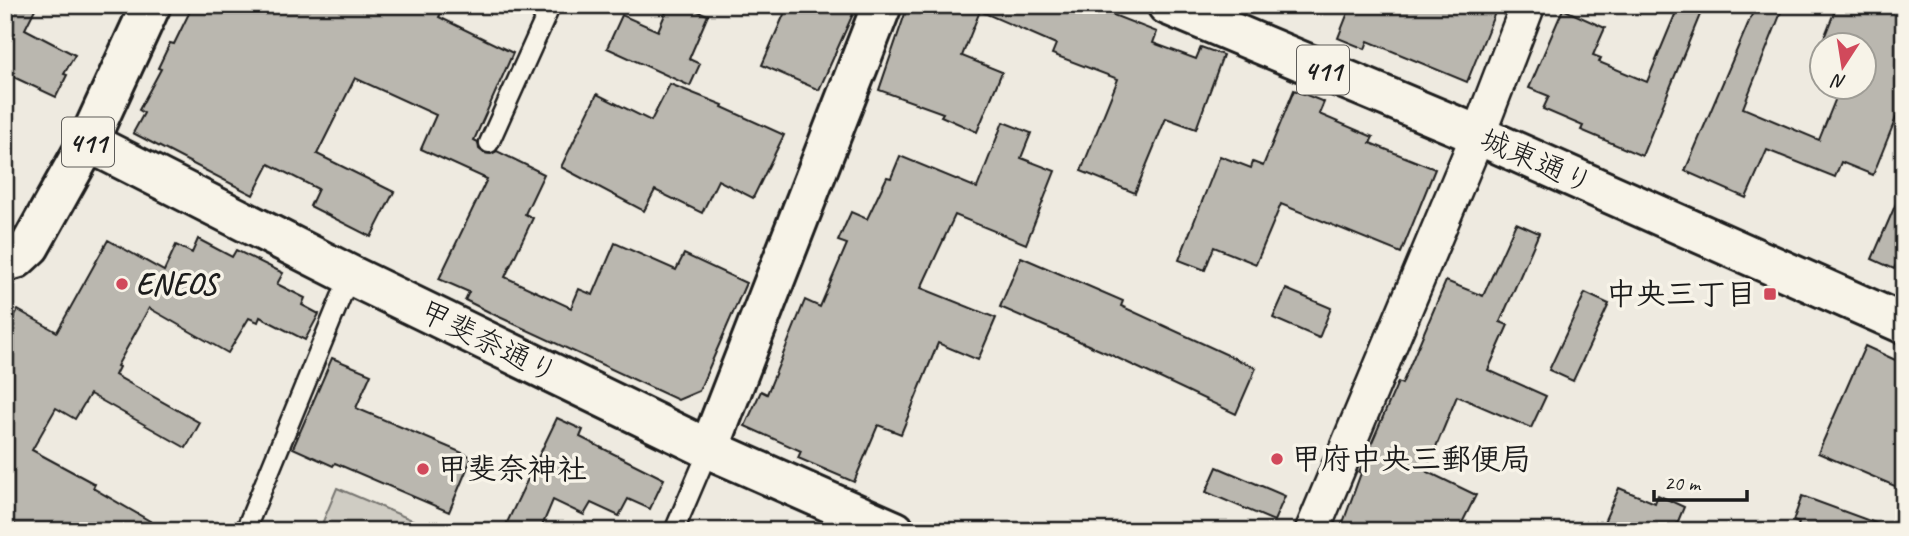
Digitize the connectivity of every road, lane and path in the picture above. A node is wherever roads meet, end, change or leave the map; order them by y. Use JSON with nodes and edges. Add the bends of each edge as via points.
{"nodes":[{"id":1,"x":151,"y":5,"type":"edge"},
{"id":2,"x":551,"y":5,"type":"edge"},
{"id":3,"x":882,"y":5,"type":"edge"},
{"id":4,"x":1167,"y":5,"type":"edge"},
{"id":5,"x":1528,"y":5,"type":"edge"},
{"id":6,"x":1478,"y":135,"type":"junction"},
{"id":7,"x":88,"y":142,"type":"junction"},
{"id":8,"x":489,"y":143,"type":"dead end"},
{"id":9,"x":5,"y":262,"type":"edge"},
{"id":10,"x":349,"y":275,"type":"junction"},
{"id":11,"x":1904,"y":324,"type":"edge"},
{"id":12,"x":709,"y":449,"type":"junction"},
{"id":13,"x":245,"y":531,"type":"edge"},
{"id":14,"x":674,"y":531,"type":"edge"},
{"id":15,"x":894,"y":531,"type":"edge"},
{"id":16,"x":1312,"y":531,"type":"edge"}],
"edges":[{"from":1,"to":7,"type":"main road","number":"411"},
{"from":2,"to":8,"type":"lane"},
{"from":3,"to":12,"type":"main road"},
{"from":4,"to":6,"type":"main road","name":"城東通り","number":"411"},
{"from":5,"to":6,"type":"street"},
{"from":6,"to":11,"type":"main road","name":"城東通り","number":"411"},
{"from":6,"to":16,"type":"street"},
{"from":7,"to":9,"type":"main road","number":"411","via":[[30,246]]},
{"from":7,"to":10,"type":"main road","name":"甲斐奈通り"},
{"from":10,"to":12,"type":"main road","name":"甲斐奈通り"},
{"from":10,"to":13,"type":"lane"},
{"from":12,"to":14,"type":"lane"},
{"from":12,"to":15,"type":"main road","name":"甲斐奈通り"}]}
